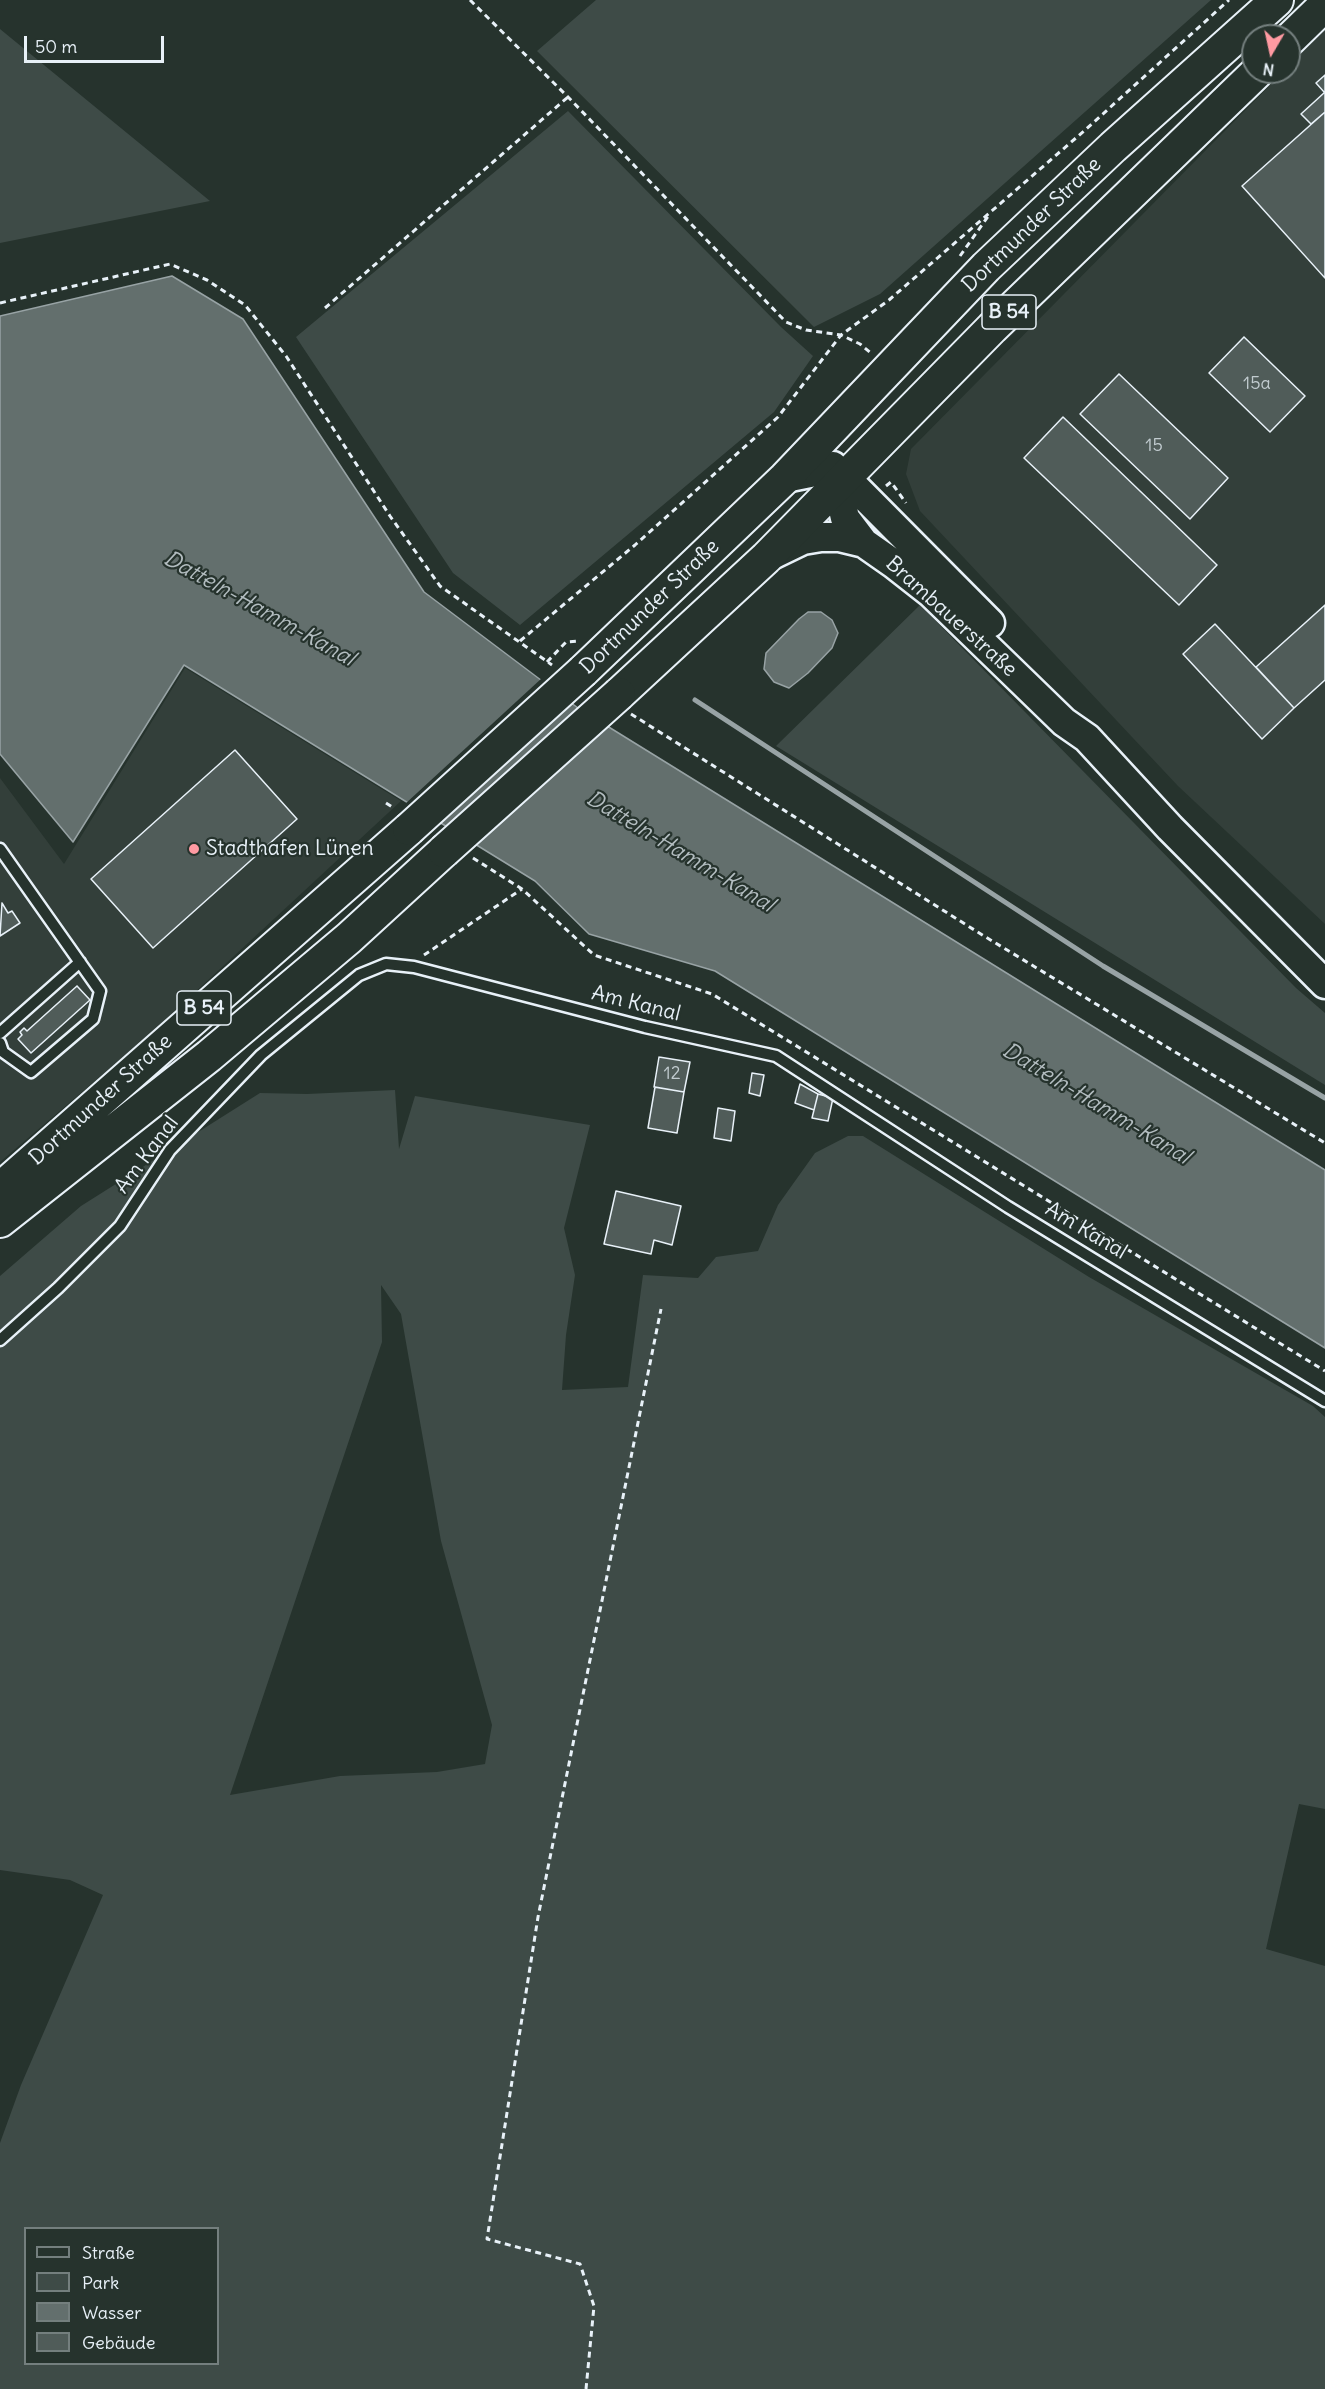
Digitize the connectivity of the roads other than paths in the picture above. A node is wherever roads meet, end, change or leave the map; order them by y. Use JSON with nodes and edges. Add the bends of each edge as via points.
{"nodes":[{"id":1,"x":1277,"y":0,"type":"edge"},
{"id":2,"x":1325,"y":4,"type":"edge"},
{"id":3,"x":1301,"y":28,"type":"edge"},
{"id":4,"x":1245,"y":84,"type":"edge"},
{"id":5,"x":827,"y":435,"type":"junction"},
{"id":6,"x":785,"y":478,"type":"junction"},
{"id":7,"x":839,"y":480,"type":"junction"},
{"id":8,"x":864,"y":543,"type":"junction"},
{"id":9,"x":766,"y":558,"type":"junction"},
{"id":10,"x":1087,"y":738,"type":"junction"},
{"id":11,"x":0,"y":849,"type":"edge"},
{"id":12,"x":80,"y":962,"type":"junction"},
{"id":13,"x":1325,"y":984,"type":"edge"},
{"id":14,"x":0,"y":1033,"type":"edge"},
{"id":15,"x":0,"y":1042,"type":"edge"},
{"id":16,"x":0,"y":1189,"type":"edge"},
{"id":17,"x":0,"y":1221,"type":"edge"},
{"id":18,"x":0,"y":1340,"type":"edge"},
{"id":19,"x":1325,"y":1401,"type":"edge"}],
"edges":[{"from":1,"to":5,"type":"main road","name":"Dortmunder Straße","number":"B 54","via":[[986,267]]},
{"from":2,"to":3,"type":"main road"},
{"from":4,"to":7,"type":"main road","name":"Dortmunder Straße","number":"B 54"},
{"from":5,"to":6,"type":"main road","name":"Dortmunder Straße","number":"B 54"},
{"from":5,"to":7,"type":"main road"},
{"from":6,"to":7,"type":"main road","via":[[815,472]]},
{"from":6,"to":16,"type":"main road","name":"Dortmunder Straße","number":"B 54","bridge":true,"via":[[402,819]]},
{"from":7,"to":8,"type":"main road","via":[[847,521]]},
{"from":7,"to":9,"type":"main road","name":"Dortmunder Straße","number":"B 54"},
{"from":7,"to":10,"type":"main road","name":"Brambauerstraße","via":[[1076,710]]},
{"from":8,"to":9,"type":"main road","name":"Brambauerstraße","via":[[821,537],[803,540]]},
{"from":8,"to":10,"type":"main road","name":"Brambauerstraße","via":[[931,593],[1064,722]]},
{"from":9,"to":17,"type":"main road","name":"Dortmunder Straße","number":"B 54","bridge":true,"via":[[626,704],[458,855],[349,938],[209,1056]]},
{"from":10,"to":13,"type":"main road","name":"Brambauerstraße"},
{"from":11,"to":12,"type":"lane"},
{"from":12,"to":14,"type":"lane"},
{"from":12,"to":15,"type":"lane","via":[[100,991],[93,1019],[32,1072],[3,1052]]},
{"from":18,"to":19,"type":"lane","name":"Am Kanal","via":[[120,1226],[170,1150],[261,1055],[359,975],[386,964],[414,967],[645,1027],[776,1056],[1008,1207]]}]}
